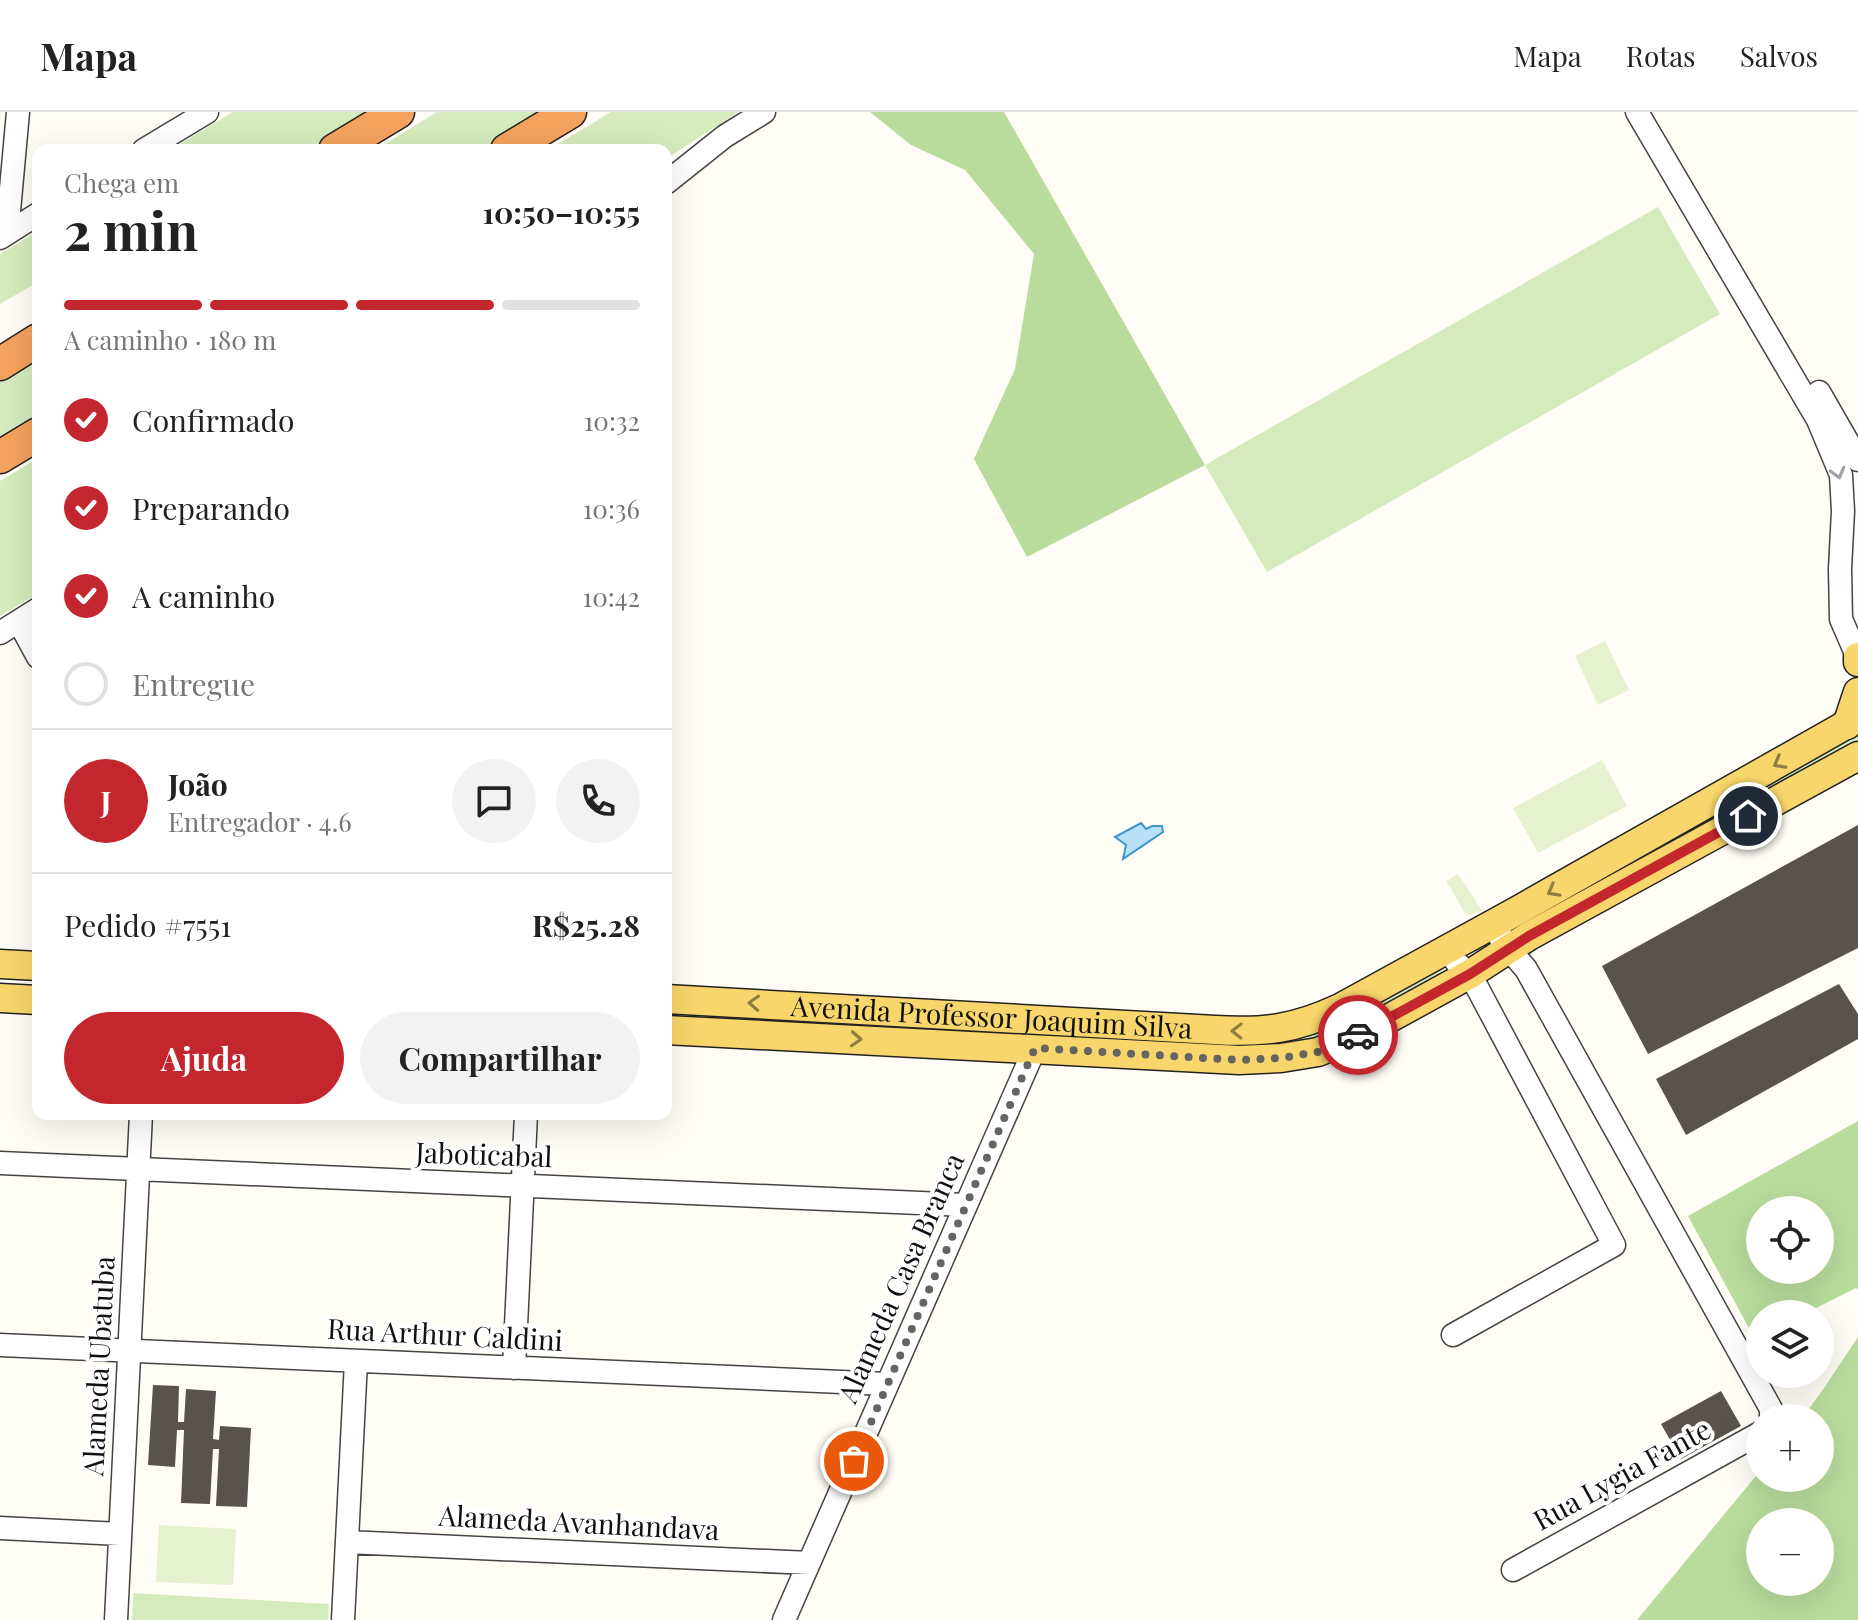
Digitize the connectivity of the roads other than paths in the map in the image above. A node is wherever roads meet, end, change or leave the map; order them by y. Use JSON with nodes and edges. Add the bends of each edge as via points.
{"nodes":[{"id":1,"x":18,"y":112,"type":"edge"},
{"id":2,"x":207,"y":112,"type":"edge"},
{"id":3,"x":398,"y":112,"type":"edge"},
{"id":4,"x":570,"y":112,"type":"edge"},
{"id":5,"x":764,"y":112,"type":"edge"},
{"id":6,"x":1637,"y":112,"type":"edge"},
{"id":7,"x":181,"y":120,"type":"edge"},
{"id":8,"x":1655,"y":122,"type":"edge"},
{"id":9,"x":151,"y":144,"type":"edge"},
{"id":10,"x":345,"y":144,"type":"edge"},
{"id":11,"x":517,"y":144,"type":"edge"},
{"id":12,"x":672,"y":178,"type":"edge"},
{"id":13,"x":32,"y":218,"type":"edge"},
{"id":14,"x":3,"y":236,"type":"edge"},
{"id":15,"x":32,"y":344,"type":"edge"},
{"id":16,"x":0,"y":364,"type":"edge"},
{"id":17,"x":32,"y":438,"type":"edge"},
{"id":18,"x":0,"y":457,"type":"edge"},
{"id":19,"x":1858,"y":460,"type":"edge"},
{"id":20,"x":1858,"y":528,"type":"edge"},
{"id":21,"x":1841,"y":544,"type":"junction"},
{"id":22,"x":32,"y":613,"type":"edge"},
{"id":23,"x":9,"y":627,"type":"edge"},
{"id":24,"x":32,"y":651,"type":"edge"},
{"id":25,"x":1858,"y":659,"type":"edge"},
{"id":26,"x":1858,"y":692,"type":"edge"},
{"id":27,"x":1852,"y":722,"type":"edge"},
{"id":28,"x":1858,"y":756,"type":"edge"},
{"id":29,"x":1506,"y":917,"type":"junction"},
{"id":30,"x":1454,"y":945,"type":"junction"},
{"id":31,"x":1520,"y":952,"type":"junction"},
{"id":32,"x":0,"y":964,"type":"edge"},
{"id":33,"x":32,"y":966,"type":"edge"},
{"id":34,"x":1470,"y":974,"type":"junction"},
{"id":35,"x":0,"y":998,"type":"edge"},
{"id":36,"x":672,"y":999,"type":"edge"},
{"id":37,"x":32,"y":1000,"type":"edge"},
{"id":38,"x":672,"y":1030,"type":"edge"},
{"id":39,"x":1035,"y":1048,"type":"junction"},
{"id":40,"x":141,"y":1120,"type":"edge"},
{"id":41,"x":526,"y":1120,"type":"edge"},
{"id":42,"x":0,"y":1163,"type":"edge"},
{"id":43,"x":139,"y":1169,"type":"junction"},
{"id":44,"x":523,"y":1186,"type":"junction"},
{"id":45,"x":966,"y":1205,"type":"junction"},
{"id":46,"x":1453,"y":1335,"type":"dead end"},
{"id":47,"x":0,"y":1345,"type":"edge"},
{"id":48,"x":130,"y":1351,"type":"junction"},
{"id":49,"x":356,"y":1361,"type":"junction"},
{"id":50,"x":514,"y":1368,"type":"junction"},
{"id":51,"x":887,"y":1384,"type":"junction"},
{"id":52,"x":1766,"y":1404,"type":"edge"},
{"id":53,"x":1746,"y":1441,"type":"edge"},
{"id":54,"x":0,"y":1528,"type":"edge"},
{"id":55,"x":120,"y":1534,"type":"junction"},
{"id":56,"x":347,"y":1542,"type":"junction"},
{"id":57,"x":809,"y":1563,"type":"junction"},
{"id":58,"x":1513,"y":1570,"type":"dead end"},
{"id":59,"x":116,"y":1620,"type":"edge"},
{"id":60,"x":343,"y":1620,"type":"edge"},
{"id":61,"x":784,"y":1620,"type":"edge"}],
"edges":[{"from":1,"to":14,"type":"street"},
{"from":2,"to":7,"type":"street"},
{"from":3,"to":10,"type":"highway"},
{"from":4,"to":11,"type":"highway"},
{"from":5,"to":12,"type":"street"},
{"from":6,"to":8,"type":"street"},
{"from":7,"to":9,"type":"street"},
{"from":8,"to":19,"type":"street"},
{"from":8,"to":21,"type":"street","one_way":true,"via":[[1818,420],[1841,475]]},
{"from":13,"to":14,"type":"street"},
{"from":15,"to":16,"type":"highway"},
{"from":17,"to":18,"type":"highway"},
{"from":20,"to":21,"type":"street"},
{"from":21,"to":25,"type":"street","via":[[1841,619]]},
{"from":22,"to":23,"type":"street"},
{"from":23,"to":24,"type":"street"},
{"from":26,"to":27,"type":"main road"},
{"from":27,"to":29,"type":"main road","name":"Avenida Professor Joaquim Silva","one_way":true},
{"from":28,"to":31,"type":"main road","name":"Avenida Professor Joaquim Silva"},
{"from":29,"to":30,"type":"main road","name":"Avenida Professor Joaquim Silva"},
{"from":29,"to":31,"type":"street"},
{"from":30,"to":34,"type":"street","via":[[1454,959]]},
{"from":30,"to":36,"type":"main road","name":"Avenida Professor Joaquim Silva","one_way":true,"via":[[1340,1008],[1277,1030]]},
{"from":31,"to":34,"type":"main road","name":"Avenida Professor Joaquim Silva"},
{"from":31,"to":52,"type":"street"},
{"from":32,"to":33,"type":"main road"},
{"from":34,"to":39,"type":"main road","name":"Avenida Professor Joaquim Silva","via":[[1318,1052],[1239,1060]]},
{"from":34,"to":46,"type":"street","via":[[1614,1245]]},
{"from":35,"to":37,"type":"main road"},
{"from":38,"to":39,"type":"main road","name":"Avenida Professor Joaquim Silva","one_way":true},
{"from":39,"to":45,"type":"street","name":"Alameda Casa Branca"},
{"from":40,"to":43,"type":"street","name":"Alameda Ubatuba"},
{"from":41,"to":44,"type":"street"},
{"from":42,"to":43,"type":"street","name":"Jaboticabal"},
{"from":43,"to":44,"type":"street","name":"Jaboticabal"},
{"from":43,"to":48,"type":"street","name":"Alameda Ubatuba"},
{"from":44,"to":45,"type":"street","name":"Jaboticabal"},
{"from":44,"to":50,"type":"street"},
{"from":45,"to":51,"type":"street","name":"Alameda Casa Branca"},
{"from":47,"to":48,"type":"street","name":"Rua Arthur Caldini"},
{"from":48,"to":49,"type":"street","name":"Rua Arthur Caldini"},
{"from":48,"to":55,"type":"street","name":"Alameda Ubatuba"},
{"from":49,"to":50,"type":"street","name":"Rua Arthur Caldini"},
{"from":49,"to":56,"type":"street"},
{"from":50,"to":51,"type":"street","name":"Rua Arthur Caldini"},
{"from":51,"to":57,"type":"street","name":"Alameda Casa Branca"},
{"from":53,"to":58,"type":"street","name":"Rua Lygia Fante"},
{"from":54,"to":55,"type":"street"},
{"from":55,"to":59,"type":"street","name":"Alameda Ubatuba"},
{"from":56,"to":57,"type":"street","name":"Alameda Avanhandava"},
{"from":56,"to":60,"type":"street"},
{"from":57,"to":61,"type":"street","name":"Alameda Casa Branca"}]}
